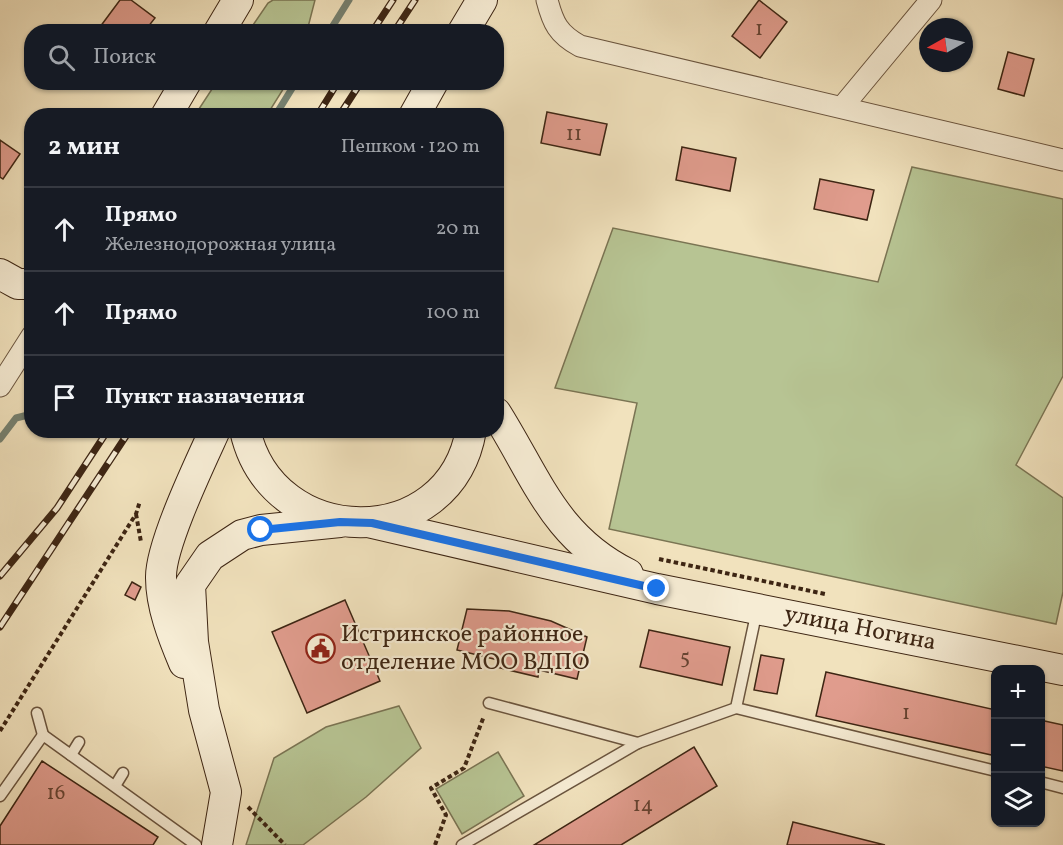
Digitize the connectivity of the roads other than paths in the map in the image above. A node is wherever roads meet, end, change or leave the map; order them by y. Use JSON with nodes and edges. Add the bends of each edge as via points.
{"nodes":[{"id":1,"x":482,"y":0,"type":"edge"},
{"id":2,"x":547,"y":0,"type":"edge"},
{"id":3,"x":931,"y":0,"type":"edge"},
{"id":4,"x":468,"y":24,"type":"edge"},
{"id":5,"x":181,"y":90,"type":"edge"},
{"id":6,"x":843,"y":106,"type":"junction"},
{"id":7,"x":171,"y":108,"type":"edge"},
{"id":8,"x":1063,"y":160,"type":"edge"},
{"id":9,"x":0,"y":274,"type":"edge"},
{"id":10,"x":24,"y":284,"type":"edge"},
{"id":11,"x":24,"y":348,"type":"edge"},
{"id":12,"x":0,"y":386,"type":"edge"},
{"id":13,"x":504,"y":426,"type":"edge"},
{"id":14,"x":212,"y":438,"type":"edge"},
{"id":15,"x":248,"y":438,"type":"edge"},
{"id":16,"x":468,"y":438,"type":"edge"},
{"id":17,"x":340,"y":522,"type":"junction"},
{"id":18,"x":372,"y":523,"type":"junction"},
{"id":19,"x":657,"y":589,"type":"junction"},
{"id":20,"x":758,"y":609,"type":"junction"},
{"id":21,"x":1063,"y":670,"type":"edge"},
{"id":22,"x":489,"y":703,"type":"road end"},
{"id":23,"x":736,"y":708,"type":"junction"},
{"id":24,"x":204,"y":710,"type":"junction"},
{"id":25,"x":37,"y":712,"type":"dead end"},
{"id":26,"x":44,"y":735,"type":"junction"},
{"id":27,"x":79,"y":742,"type":"dead end"},
{"id":28,"x":638,"y":743,"type":"junction"},
{"id":29,"x":71,"y":755,"type":"junction"},
{"id":30,"x":991,"y":770,"type":"edge"},
{"id":31,"x":123,"y":773,"type":"dead end"},
{"id":32,"x":1045,"y":783,"type":"edge"},
{"id":33,"x":115,"y":786,"type":"junction"},
{"id":34,"x":1063,"y":788,"type":"edge"},
{"id":35,"x":0,"y":796,"type":"edge"},
{"id":36,"x":196,"y":845,"type":"edge"},
{"id":37,"x":217,"y":845,"type":"edge"},
{"id":38,"x":462,"y":845,"type":"edge"}],
"edges":[{"from":1,"to":4,"type":"street"},
{"from":2,"to":6,"type":"street","via":[[554,24],[565,38],[580,46]]},
{"from":3,"to":6,"type":"street"},
{"from":5,"to":7,"type":"street"},
{"from":6,"to":8,"type":"street"},
{"from":9,"to":10,"type":"street"},
{"from":11,"to":12,"type":"street"},
{"from":13,"to":19,"type":"street","via":[[565,527],[617,569]]},
{"from":14,"to":24,"type":"street","via":[[179,514],[160,577],[174,641]]},
{"from":15,"to":17,"type":"street","via":[[256,461],[280,493],[313,515]]},
{"from":16,"to":18,"type":"street","via":[[460,462],[442,487],[411,511]]},
{"from":17,"to":18,"type":"street"},
{"from":17,"to":24,"type":"street","via":[[242,535],[210,556],[199,569],[190,585],[193,642]]},
{"from":18,"to":19,"type":"street"},
{"from":19,"to":20,"type":"street","name":"улица Ногина"},
{"from":20,"to":21,"type":"street","name":"улица Ногина"},
{"from":20,"to":23,"type":"lane"},
{"from":22,"to":28,"type":"lane"},
{"from":23,"to":28,"type":"lane"},
{"from":23,"to":30,"type":"lane"},
{"from":24,"to":37,"type":"street","via":[[226,792]]},
{"from":25,"to":26,"type":"lane"},
{"from":26,"to":29,"type":"lane"},
{"from":26,"to":35,"type":"lane"},
{"from":27,"to":29,"type":"lane"},
{"from":28,"to":38,"type":"lane"},
{"from":29,"to":33,"type":"lane"},
{"from":31,"to":33,"type":"lane"},
{"from":32,"to":34,"type":"lane"},
{"from":33,"to":36,"type":"lane"}]}
